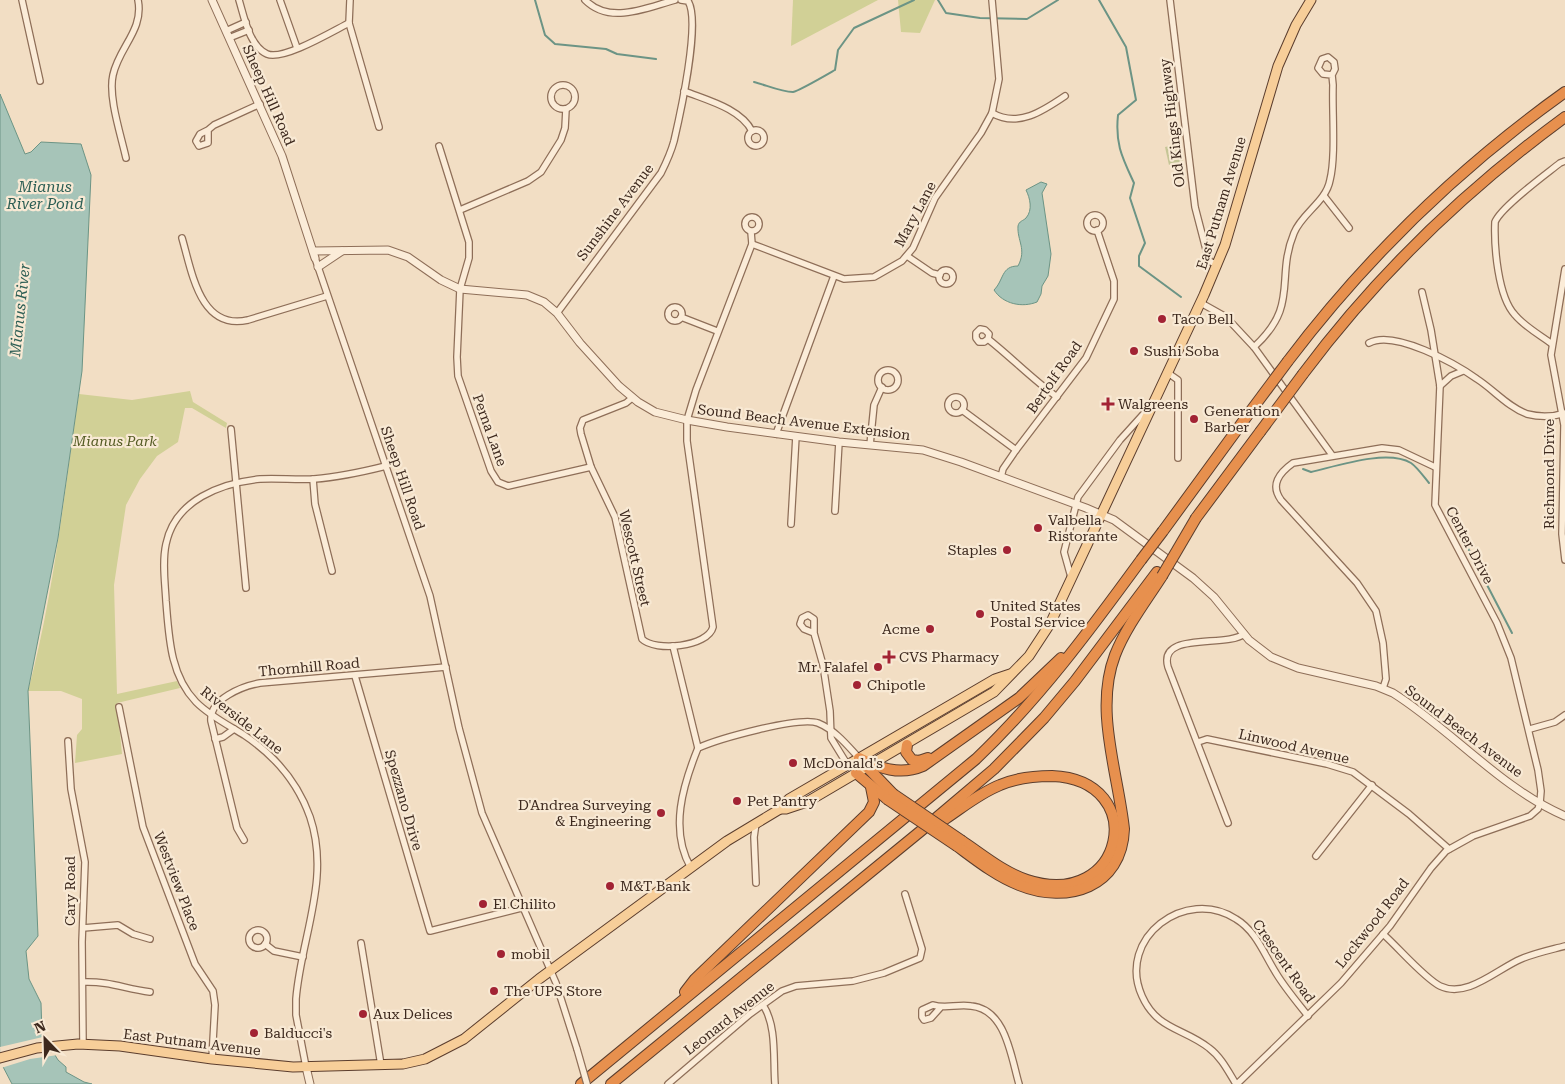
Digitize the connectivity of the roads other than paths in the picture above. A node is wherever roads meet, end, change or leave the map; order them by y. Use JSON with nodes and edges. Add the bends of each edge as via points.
{"nodes":[{"id":1,"x":22,"y":0,"type":"edge"},
{"id":2,"x":138,"y":0,"type":"edge"},
{"id":3,"x":212,"y":0,"type":"edge"},
{"id":4,"x":239,"y":0,"type":"edge"},
{"id":5,"x":280,"y":0,"type":"edge"},
{"id":6,"x":350,"y":0,"type":"edge"},
{"id":7,"x":585,"y":0,"type":"edge"},
{"id":8,"x":675,"y":0,"type":"edge"},
{"id":9,"x":681,"y":0,"type":"edge"},
{"id":10,"x":992,"y":0,"type":"edge"},
{"id":11,"x":1170,"y":0,"type":"edge"},
{"id":12,"x":1311,"y":0,"type":"edge"},
{"id":13,"x":688,"y":1,"type":"edge"},
{"id":14,"x":246,"y":22,"type":"junction"},
{"id":15,"x":349,"y":23,"type":"junction"},
{"id":16,"x":249,"y":30,"type":"junction"},
{"id":17,"x":226,"y":31,"type":"junction"},
{"id":18,"x":229,"y":38,"type":"junction"},
{"id":19,"x":297,"y":48,"type":"junction"},
{"id":20,"x":1332,"y":76,"type":"dead end"},
{"id":21,"x":40,"y":81,"type":"dead end"},
{"id":22,"x":684,"y":91,"type":"junction"},
{"id":23,"x":1565,"y":92,"type":"edge"},
{"id":24,"x":1065,"y":96,"type":"dead end"},
{"id":25,"x":260,"y":104,"type":"junction"},
{"id":26,"x":566,"y":108,"type":"junction"},
{"id":27,"x":992,"y":113,"type":"junction"},
{"id":28,"x":1565,"y":116,"type":"edge"},
{"id":29,"x":379,"y":127,"type":"dead end"},
{"id":30,"x":208,"y":130,"type":"dead end"},
{"id":31,"x":752,"y":131,"type":"dead end"},
{"id":32,"x":439,"y":146,"type":"dead end"},
{"id":33,"x":126,"y":158,"type":"dead end"},
{"id":34,"x":1565,"y":161,"type":"edge"},
{"id":35,"x":1324,"y":196,"type":"junction"},
{"id":36,"x":460,"y":210,"type":"junction"},
{"id":37,"x":1349,"y":228,"type":"dead end"},
{"id":38,"x":1097,"y":230,"type":"dead end"},
{"id":39,"x":751,"y":232,"type":"dead end"},
{"id":40,"x":182,"y":238,"type":"dead end"},
{"id":41,"x":752,"y":244,"type":"junction"},
{"id":42,"x":312,"y":251,"type":"junction"},
{"id":43,"x":342,"y":251,"type":"junction"},
{"id":44,"x":907,"y":256,"type":"junction"},
{"id":45,"x":315,"y":258,"type":"joint"},
{"id":46,"x":1218,"y":265,"type":"junction"},
{"id":47,"x":318,"y":267,"type":"junction"},
{"id":48,"x":1565,"y":269,"type":"edge"},
{"id":49,"x":834,"y":276,"type":"junction"},
{"id":50,"x":940,"y":276,"type":"dead end"},
{"id":51,"x":460,"y":289,"type":"junction"},
{"id":52,"x":1422,"y":292,"type":"dead end"},
{"id":53,"x":327,"y":296,"type":"junction"},
{"id":54,"x":1201,"y":303,"type":"junction"},
{"id":55,"x":557,"y":313,"type":"junction"},
{"id":56,"x":681,"y":317,"type":"dead end"},
{"id":57,"x":717,"y":331,"type":"junction"},
{"id":58,"x":988,"y":339,"type":"dead end"},
{"id":59,"x":1369,"y":343,"type":"dead end"},
{"id":60,"x":1552,"y":344,"type":"junction"},
{"id":61,"x":1254,"y":348,"type":"junction"},
{"id":62,"x":1436,"y":356,"type":"junction"},
{"id":63,"x":1463,"y":371,"type":"junction"},
{"id":64,"x":1168,"y":373,"type":"junction"},
{"id":65,"x":1440,"y":386,"type":"junction"},
{"id":66,"x":882,"y":387,"type":"dead end"},
{"id":67,"x":1057,"y":397,"type":"junction"},
{"id":68,"x":632,"y":398,"type":"junction"},
{"id":69,"x":1154,"y":402,"type":"junction"},
{"id":70,"x":962,"y":410,"type":"dead end"},
{"id":71,"x":1564,"y":414,"type":"edge"},
{"id":72,"x":687,"y":420,"type":"junction"},
{"id":73,"x":231,"y":429,"type":"dead end"},
{"id":74,"x":776,"y":434,"type":"junction"},
{"id":75,"x":796,"y":436,"type":"junction"},
{"id":76,"x":839,"y":442,"type":"junction"},
{"id":77,"x":870,"y":445,"type":"junction"},
{"id":78,"x":1016,"y":450,"type":"junction"},
{"id":79,"x":1332,"y":455,"type":"junction"},
{"id":80,"x":1178,"y":458,"type":"dead end"},
{"id":81,"x":386,"y":466,"type":"junction"},
{"id":82,"x":591,"y":467,"type":"junction"},
{"id":83,"x":1435,"y":467,"type":"junction"},
{"id":84,"x":1001,"y":477,"type":"junction"},
{"id":85,"x":313,"y":479,"type":"junction"},
{"id":86,"x":236,"y":483,"type":"junction"},
{"id":87,"x":1076,"y":504,"type":"junction"},
{"id":88,"x":835,"y":511,"type":"dead end"},
{"id":89,"x":1101,"y":514,"type":"junction"},
{"id":90,"x":791,"y":524,"type":"dead end"},
{"id":91,"x":1565,"y":560,"type":"edge"},
{"id":92,"x":332,"y":571,"type":"dead end"},
{"id":93,"x":1160,"y":574,"type":"junction"},
{"id":94,"x":1072,"y":582,"type":"junction"},
{"id":95,"x":246,"y":588,"type":"dead end"},
{"id":96,"x":1100,"y":615,"type":"junction"},
{"id":97,"x":814,"y":633,"type":"dead end"},
{"id":98,"x":1244,"y":634,"type":"junction"},
{"id":99,"x":673,"y":646,"type":"junction"},
{"id":100,"x":446,"y":667,"type":"junction"},
{"id":101,"x":1010,"y":674,"type":"junction"},
{"id":102,"x":355,"y":676,"type":"junction"},
{"id":103,"x":1383,"y":688,"type":"junction"},
{"id":104,"x":119,"y":707,"type":"dead end"},
{"id":105,"x":211,"y":714,"type":"junction"},
{"id":106,"x":1565,"y":715,"type":"edge"},
{"id":107,"x":234,"y":729,"type":"junction"},
{"id":108,"x":1530,"y":729,"type":"junction"},
{"id":109,"x":830,"y":730,"type":"junction"},
{"id":110,"x":215,"y":739,"type":"junction"},
{"id":111,"x":962,"y":739,"type":"junction"},
{"id":112,"x":68,"y":741,"type":"dead end"},
{"id":113,"x":1198,"y":742,"type":"junction"},
{"id":114,"x":907,"y":745,"type":"junction"},
{"id":115,"x":698,"y":748,"type":"junction"},
{"id":116,"x":859,"y":758,"type":"junction"},
{"id":117,"x":847,"y":764,"type":"junction"},
{"id":118,"x":870,"y":766,"type":"junction"},
{"id":119,"x":856,"y":773,"type":"junction"},
{"id":120,"x":1372,"y":785,"type":"junction"},
{"id":121,"x":871,"y":787,"type":"junction"},
{"id":122,"x":890,"y":796,"type":"junction"},
{"id":123,"x":1540,"y":803,"type":"junction"},
{"id":124,"x":780,"y":809,"type":"junction"},
{"id":125,"x":1565,"y":816,"type":"edge"},
{"id":126,"x":756,"y":823,"type":"junction"},
{"id":127,"x":1228,"y":823,"type":"dead end"},
{"id":128,"x":244,"y":840,"type":"dead end"},
{"id":129,"x":960,"y":844,"type":"junction"},
{"id":130,"x":1449,"y":849,"type":"junction"},
{"id":131,"x":1316,"y":856,"type":"dead end"},
{"id":132,"x":884,"y":860,"type":"junction"},
{"id":133,"x":691,"y":868,"type":"junction"},
{"id":134,"x":756,"y":883,"type":"dead end"},
{"id":135,"x":905,"y":894,"type":"dead end"},
{"id":136,"x":525,"y":907,"type":"junction"},
{"id":137,"x":83,"y":928,"type":"junction"},
{"id":138,"x":1383,"y":934,"type":"junction"},
{"id":139,"x":150,"y":939,"type":"dead end"},
{"id":140,"x":361,"y":943,"type":"dead end"},
{"id":141,"x":265,"y":944,"type":"dead end"},
{"id":142,"x":1565,"y":946,"type":"edge"},
{"id":143,"x":303,"y":957,"type":"junction"},
{"id":144,"x":551,"y":970,"type":"junction"},
{"id":145,"x":83,"y":982,"type":"junction"},
{"id":146,"x":150,"y":992,"type":"dead end"},
{"id":147,"x":674,"y":1005,"type":"junction"},
{"id":148,"x":763,"y":1005,"type":"junction"},
{"id":149,"x":940,"y":1008,"type":"dead end"},
{"id":150,"x":1308,"y":1016,"type":"junction"},
{"id":151,"x":83,"y":1044,"type":"junction"},
{"id":152,"x":0,"y":1058,"type":"edge"},
{"id":153,"x":212,"y":1059,"type":"junction"},
{"id":154,"x":381,"y":1065,"type":"junction"},
{"id":155,"x":306,"y":1068,"type":"junction"},
{"id":156,"x":310,"y":1084,"type":"edge"},
{"id":157,"x":580,"y":1084,"type":"edge"},
{"id":158,"x":587,"y":1084,"type":"edge"},
{"id":159,"x":610,"y":1084,"type":"edge"},
{"id":160,"x":668,"y":1084,"type":"edge"},
{"id":161,"x":775,"y":1084,"type":"edge"},
{"id":162,"x":1019,"y":1084,"type":"edge"},
{"id":163,"x":1237,"y":1084,"type":"edge"}],
"edges":[{"from":1,"to":21,"type":"street"},
{"from":2,"to":33,"type":"street","via":[[137,26],[112,80]]},
{"from":3,"to":17,"type":"street","name":"Sheep Hill Road"},
{"from":4,"to":14,"type":"street"},
{"from":5,"to":19,"type":"street"},
{"from":6,"to":15,"type":"street"},
{"from":7,"to":8,"type":"street","via":[[598,10],[613,14]]},
{"from":9,"to":13,"type":"street"},
{"from":10,"to":27,"type":"street","name":"Mary Lane","via":[[999,80]]},
{"from":11,"to":46,"type":"street","name":"Old Kings Highway","via":[[1196,212],[1206,255],[1209,261]]},
{"from":12,"to":46,"type":"main road","name":"East Putnam Avenue","via":[[1278,66]]},
{"from":13,"to":22,"type":"street","name":"Sunshine Avenue","via":[[692,7],[694,27]]},
{"from":14,"to":16,"type":"street"},
{"from":14,"to":17,"type":"street"},
{"from":15,"to":19,"type":"street"},
{"from":15,"to":29,"type":"street"},
{"from":16,"to":18,"type":"street"},
{"from":16,"to":19,"type":"street","via":[[266,54],[280,56]]},
{"from":17,"to":18,"type":"street","name":"Sheep Hill Road"},
{"from":18,"to":25,"type":"street","name":"Sheep Hill Road"},
{"from":20,"to":35,"type":"street","via":[[1331,174]]},
{"from":22,"to":31,"type":"street","via":[[733,112],[747,122]]},
{"from":22,"to":55,"type":"street","name":"Sunshine Avenue","via":[[674,142],[661,173]]},
{"from":23,"to":96,"type":"highway","bridge":true,"via":[[1481,158],[1410,223],[1350,286],[1288,361]]},
{"from":24,"to":27,"type":"street","via":[[1027,117],[1000,118]]},
{"from":25,"to":30,"type":"street","via":[[222,120]]},
{"from":25,"to":42,"type":"street","name":"Sheep Hill Road","via":[[282,156]]},
{"from":26,"to":26,"type":"street","via":[[574,101],[574,92],[568,86],[559,86],[553,92],[552,101],[558,108]]},
{"from":26,"to":36,"type":"street","via":[[561,140],[541,172]]},
{"from":27,"to":44,"type":"street","name":"Mary Lane","via":[[935,198]]},
{"from":28,"to":93,"type":"highway","bridge":true,"via":[[1490,176],[1425,235],[1360,304],[1303,374],[1196,518]]},
{"from":32,"to":36,"type":"street","name":"Perna Lane"},
{"from":34,"to":60,"type":"street","via":[[1507,207],[1495,222],[1501,283],[1509,308]]},
{"from":35,"to":37,"type":"street"},
{"from":35,"to":61,"type":"street","via":[[1293,233],[1278,320]]},
{"from":36,"to":51,"type":"street","name":"Perna Lane","via":[[469,242],[469,258]]},
{"from":38,"to":67,"type":"street","name":"Bertolf Road","via":[[1114,281],[1114,299],[1086,358]]},
{"from":39,"to":41,"type":"street"},
{"from":40,"to":53,"type":"street","via":[[205,305],[226,321],[236,323]]},
{"from":41,"to":49,"type":"street","name":"Mary Lane"},
{"from":41,"to":57,"type":"street","name":"Wescott Street"},
{"from":42,"to":43,"type":"street","name":"Sound Beach Avenue Extension"},
{"from":42,"to":45,"type":"street","name":"Sheep Hill Road"},
{"from":43,"to":47,"type":"street"},
{"from":43,"to":51,"type":"street","name":"Sound Beach Avenue Extension","via":[[382,249],[400,254]]},
{"from":44,"to":49,"type":"street","name":"Mary Lane","via":[[874,277],[844,279]]},
{"from":44,"to":50,"type":"street"},
{"from":45,"to":47,"type":"street","name":"Sheep Hill Road"},
{"from":46,"to":54,"type":"main road","name":"East Putnam Avenue"},
{"from":47,"to":53,"type":"street","name":"Sheep Hill Road"},
{"from":48,"to":60,"type":"street","name":"Richmond Drive"},
{"from":49,"to":74,"type":"street"},
{"from":51,"to":55,"type":"street","name":"Sound Beach Avenue Extension","via":[[527,294]]},
{"from":51,"to":82,"type":"street","name":"Perna Lane","via":[[458,376],[493,476],[503,485],[514,486]]},
{"from":52,"to":62,"type":"street","name":"Center Drive"},
{"from":53,"to":81,"type":"street","name":"Sheep Hill Road"},
{"from":54,"to":61,"type":"street","via":[[1226,317]]},
{"from":54,"to":64,"type":"main road","name":"East Putnam Avenue"},
{"from":55,"to":68,"type":"street","name":"Sound Beach Avenue Extension","via":[[593,358]]},
{"from":56,"to":57,"type":"street"},
{"from":57,"to":72,"type":"street","name":"Wescott Street"},
{"from":58,"to":67,"type":"street"},
{"from":59,"to":62,"type":"street","via":[[1376,340],[1398,342]]},
{"from":60,"to":71,"type":"street","name":"Richmond Drive","via":[[1551,364]]},
{"from":61,"to":79,"type":"street"},
{"from":62,"to":63,"type":"street"},
{"from":62,"to":65,"type":"street","name":"Center Drive"},
{"from":63,"to":65,"type":"street"},
{"from":63,"to":71,"type":"street","via":[[1522,412],[1545,416]]},
{"from":64,"to":69,"type":"main road","name":"East Putnam Avenue"},
{"from":64,"to":80,"type":"street","via":[[1178,380]]},
{"from":65,"to":83,"type":"street","name":"Center Drive"},
{"from":66,"to":77,"type":"street","via":[[874,405]]},
{"from":67,"to":78,"type":"street","name":"Bertolf Road"},
{"from":68,"to":72,"type":"street","name":"Sound Beach Avenue Extension","via":[[655,412]]},
{"from":68,"to":82,"type":"street","name":"Wescott Street","via":[[588,417],[581,424]]},
{"from":69,"to":87,"type":"street","via":[[1120,440]]},
{"from":69,"to":89,"type":"main road","name":"East Putnam Avenue"},
{"from":70,"to":78,"type":"street"},
{"from":71,"to":91,"type":"street","name":"Richmond Drive","via":[[1562,534]]},
{"from":72,"to":74,"type":"street","name":"Sound Beach Avenue Extension"},
{"from":72,"to":99,"type":"street","name":"Wescott Street","via":[[687,441],[713,627],[704,639]]},
{"from":73,"to":86,"type":"street"},
{"from":74,"to":75,"type":"street","name":"Sound Beach Avenue Extension"},
{"from":75,"to":76,"type":"street","name":"Sound Beach Avenue Extension"},
{"from":75,"to":90,"type":"street"},
{"from":76,"to":77,"type":"street","name":"Sound Beach Avenue Extension"},
{"from":76,"to":88,"type":"street"},
{"from":77,"to":84,"type":"street","name":"Sound Beach Avenue Extension","via":[[929,452]]},
{"from":78,"to":84,"type":"street","name":"Bertolf Road","via":[[1003,468]]},
{"from":79,"to":83,"type":"street","via":[[1393,448]]},
{"from":79,"to":103,"type":"street","via":[[1293,463],[1282,472],[1275,488],[1292,512],[1357,583],[1376,611],[1382,630],[1386,679]]},
{"from":81,"to":85,"type":"street","name":"Riverside Lane","via":[[353,475]]},
{"from":81,"to":100,"type":"street","name":"Sheep Hill Road","via":[[430,596]]},
{"from":82,"to":99,"type":"street","name":"Wescott Street","via":[[615,517],[642,639],[651,645]]},
{"from":83,"to":108,"type":"street","name":"Center Drive","via":[[1436,510],[1502,635],[1517,676]]},
{"from":84,"to":87,"type":"street","name":"Sound Beach Avenue Extension"},
{"from":85,"to":86,"type":"street","name":"Riverside Lane","via":[[262,479]]},
{"from":85,"to":92,"type":"street","via":[[315,504]]},
{"from":86,"to":95,"type":"street"},
{"from":86,"to":105,"type":"street","name":"Riverside Lane","via":[[194,500],[174,523],[165,553],[167,614],[175,664],[187,691]]},
{"from":87,"to":89,"type":"street","name":"Sound Beach Avenue Extension"},
{"from":87,"to":94,"type":"street","via":[[1064,552]]},
{"from":89,"to":94,"type":"main road","name":"East Putnam Avenue"},
{"from":89,"to":98,"type":"street","name":"Sound Beach Avenue","via":[[1140,538],[1193,578],[1219,602]]},
{"from":93,"to":129,"type":"highway","via":[[1122,640],[1107,683],[1106,710],[1124,828],[1122,845],[1113,866],[1088,887],[1073,892],[1050,893],[1010,881]]},
{"from":93,"to":132,"type":"highway","via":[[1028,735],[976,785]]},
{"from":94,"to":101,"type":"main road","name":"East Putnam Avenue","via":[[1037,646]]},
{"from":96,"to":111,"type":"highway","via":[[1030,690]]},
{"from":96,"to":147,"type":"highway","via":[[1042,690],[976,759]]},
{"from":97,"to":109,"type":"street","via":[[830,711]]},
{"from":98,"to":103,"type":"street","name":"Sound Beach Avenue","via":[[1262,651],[1284,663]]},
{"from":98,"to":113,"type":"street","via":[[1233,640],[1180,645],[1170,649],[1167,655],[1168,667]]},
{"from":99,"to":115,"type":"street"},
{"from":100,"to":102,"type":"street","name":"Thornhill Road"},
{"from":100,"to":136,"type":"street","name":"Sheep Hill Road","via":[[482,813]]},
{"from":101,"to":114,"type":"main road","name":"East Putnam Avenue","via":[[994,692]]},
{"from":101,"to":116,"type":"main road","name":"East Putnam Avenue","via":[[995,679]]},
{"from":102,"to":105,"type":"street","name":"Thornhill Road","via":[[253,684],[230,694]]},
{"from":102,"to":136,"type":"street","name":"Spezzano Drive","via":[[430,931]]},
{"from":103,"to":123,"type":"street","name":"Sound Beach Avenue","via":[[1408,702]]},
{"from":104,"to":153,"type":"street","name":"Westview Place","via":[[143,827],[196,964],[213,991]]},
{"from":105,"to":107,"type":"street","name":"Riverside Lane"},
{"from":105,"to":110,"type":"street"},
{"from":106,"to":108,"type":"street","via":[[1555,722]]},
{"from":107,"to":110,"type":"street"},
{"from":107,"to":143,"type":"street","name":"Riverside Lane","via":[[262,748],[284,771],[301,798],[312,825],[318,877]]},
{"from":108,"to":123,"type":"street","name":"Center Drive","via":[[1541,783]]},
{"from":109,"to":115,"type":"street","via":[[812,722],[797,722]]},
{"from":109,"to":116,"type":"street"},
{"from":109,"to":117,"type":"street","via":[[831,738]]},
{"from":110,"to":128,"type":"street"},
{"from":111,"to":114,"type":"highway","via":[[917,762],[907,755]]},
{"from":111,"to":118,"type":"highway","via":[[917,768],[901,771]]},
{"from":112,"to":137,"type":"street","name":"Cary Road","via":[[70,789],[84,862]]},
{"from":113,"to":120,"type":"street","name":"Linwood Avenue","via":[[1207,739],[1327,764],[1353,772]]},
{"from":113,"to":127,"type":"street"},
{"from":114,"to":118,"type":"main road","name":"East Putnam Avenue"},
{"from":115,"to":133,"type":"street","via":[[684,784],[681,807],[684,853]]},
{"from":116,"to":117,"type":"main road","name":"East Putnam Avenue"},
{"from":116,"to":118,"type":"highway"},
{"from":117,"to":119,"type":"main road"},
{"from":117,"to":124,"type":"main road","name":"East Putnam Avenue","via":[[788,799]]},
{"from":118,"to":119,"type":"main road","name":"East Putnam Avenue"},
{"from":118,"to":122,"type":"highway"},
{"from":119,"to":121,"type":"highway"},
{"from":119,"to":124,"type":"main road","name":"East Putnam Avenue","via":[[807,802]]},
{"from":120,"to":130,"type":"street","name":"Linwood Avenue"},
{"from":120,"to":131,"type":"street"},
{"from":121,"to":122,"type":"highway"},
{"from":121,"to":147,"type":"highway","via":[[874,802],[869,812],[695,979]]},
{"from":122,"to":129,"type":"highway","bridge":true},
{"from":123,"to":125,"type":"street","name":"Sound Beach Avenue"},
{"from":123,"to":130,"type":"street","name":"Lockwood Road","via":[[1530,816],[1480,833]]},
{"from":124,"to":126,"type":"main road","name":"East Putnam Avenue"},
{"from":126,"to":133,"type":"main road","name":"East Putnam Avenue"},
{"from":126,"to":134,"type":"street"},
{"from":129,"to":132,"type":"highway","via":[[1020,877],[1042,884],[1064,884],[1084,879],[1102,867],[1112,850],[1116,829],[1109,806],[1090,787],[1066,778],[1030,777],[986,791]]},
{"from":130,"to":138,"type":"street","name":"Lockwood Road","via":[[1434,863]]},
{"from":132,"to":159,"type":"highway"},
{"from":133,"to":144,"type":"main road","name":"East Putnam Avenue"},
{"from":135,"to":148,"type":"street","name":"Leonard Avenue","via":[[922,949],[920,958],[853,981],[796,986],[782,991]]},
{"from":136,"to":144,"type":"street","name":"Sheep Hill Road"},
{"from":137,"to":139,"type":"street","via":[[118,925]]},
{"from":137,"to":145,"type":"street","name":"Cary Road"},
{"from":138,"to":142,"type":"street","via":[[1434,983],[1456,990],[1524,958]]},
{"from":138,"to":150,"type":"street","name":"Lockwood Road"},
{"from":140,"to":154,"type":"street"},
{"from":141,"to":143,"type":"street","via":[[274,951]]},
{"from":143,"to":155,"type":"street","name":"Riverside Lane","via":[[296,1007]]},
{"from":144,"to":154,"type":"main road","name":"East Putnam Avenue","via":[[449,1049],[412,1062]]},
{"from":144,"to":158,"type":"street","name":"Sheep Hill Road","bridge":true},
{"from":145,"to":146,"type":"street","via":[[105,981]]},
{"from":145,"to":151,"type":"street","name":"Cary Road"},
{"from":147,"to":157,"type":"highway"},
{"from":148,"to":160,"type":"street","name":"Leonard Avenue"},
{"from":148,"to":161,"type":"street","via":[[769,1013]]},
{"from":149,"to":162,"type":"street","via":[[961,1005],[988,1011],[998,1022]]},
{"from":150,"to":163,"type":"street","name":"Lockwood Road"},
{"from":150,"to":163,"type":"street","name":"Crescent Road","via":[[1276,974],[1252,932],[1229,914],[1210,908],[1191,909],[1168,917],[1154,928],[1140,950],[1137,967],[1138,986],[1147,1007],[1159,1021],[1209,1048],[1220,1058]]},
{"from":151,"to":152,"type":"main road","name":"East Putnam Avenue","via":[[53,1045]]},
{"from":151,"to":153,"type":"main road","name":"East Putnam Avenue"},
{"from":153,"to":155,"type":"main road","name":"East Putnam Avenue"},
{"from":154,"to":155,"type":"main road","name":"East Putnam Avenue"},
{"from":155,"to":156,"type":"street"}]}
